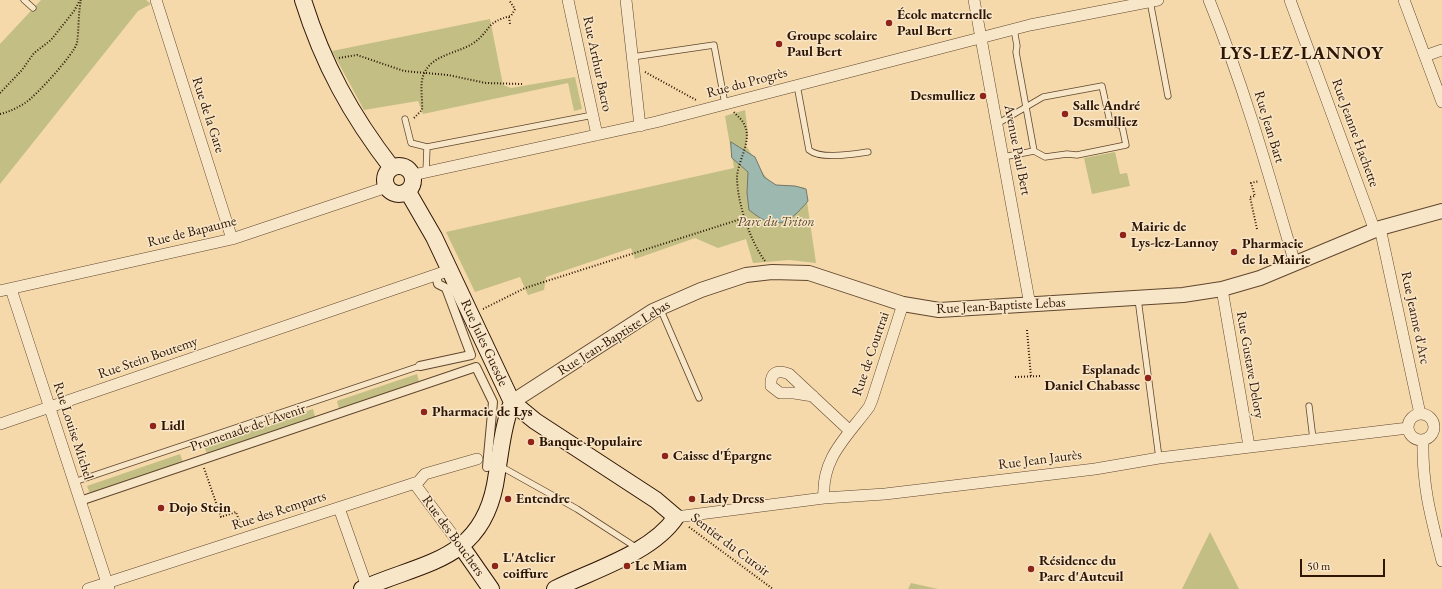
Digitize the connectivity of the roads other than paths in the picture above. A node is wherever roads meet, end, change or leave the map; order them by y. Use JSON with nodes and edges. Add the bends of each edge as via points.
{"nodes":[{"id":1,"x":24,"y":0,"type":"edge"},
{"id":2,"x":156,"y":0,"type":"edge"},
{"id":3,"x":568,"y":0,"type":"edge"},
{"id":4,"x":626,"y":0,"type":"edge"},
{"id":5,"x":974,"y":0,"type":"edge"},
{"id":6,"x":1209,"y":0,"type":"edge"},
{"id":7,"x":1290,"y":0,"type":"edge"},
{"id":8,"x":1404,"y":0,"type":"edge"},
{"id":9,"x":306,"y":1,"type":"edge"},
{"id":10,"x":1154,"y":1,"type":"edge"},
{"id":11,"x":33,"y":8,"type":"dead end"},
{"id":12,"x":1014,"y":29,"type":"junction"},
{"id":13,"x":981,"y":38,"type":"junction"},
{"id":14,"x":1442,"y":50,"type":"edge"},
{"id":15,"x":1425,"y":56,"type":"junction"},
{"id":16,"x":632,"y":57,"type":"junction"},
{"id":17,"x":797,"y":85,"type":"junction"},
{"id":18,"x":1168,"y":96,"type":"dead end"},
{"id":19,"x":1442,"y":102,"type":"edge"},
{"id":20,"x":728,"y":103,"type":"junction"},
{"id":21,"x":1026,"y":107,"type":"junction"},
{"id":22,"x":593,"y":115,"type":"junction"},
{"id":23,"x":406,"y":121,"type":"road end"},
{"id":24,"x":997,"y":124,"type":"junction"},
{"id":25,"x":640,"y":126,"type":"junction"},
{"id":26,"x":597,"y":135,"type":"junction"},
{"id":27,"x":427,"y":147,"type":"junction"},
{"id":28,"x":868,"y":152,"type":"dead end"},
{"id":29,"x":1034,"y":152,"type":"junction"},
{"id":30,"x":1003,"y":157,"type":"junction"},
{"id":31,"x":392,"y":168,"type":"junction"},
{"id":32,"x":419,"y":174,"type":"junction"},
{"id":33,"x":387,"y":187,"type":"junction"},
{"id":34,"x":408,"y":192,"type":"junction"},
{"id":35,"x":1442,"y":211,"type":"edge"},
{"id":36,"x":1378,"y":230,"type":"junction"},
{"id":37,"x":232,"y":239,"type":"junction"},
{"id":38,"x":1295,"y":264,"type":"junction"},
{"id":39,"x":443,"y":273,"type":"junction"},
{"id":40,"x":1222,"y":288,"type":"junction"},
{"id":41,"x":6,"y":290,"type":"edge"},
{"id":42,"x":1138,"y":298,"type":"junction"},
{"id":43,"x":903,"y":304,"type":"junction"},
{"id":44,"x":1030,"y":306,"type":"junction"},
{"id":45,"x":660,"y":307,"type":"junction"},
{"id":46,"x":471,"y":355,"type":"junction"},
{"id":47,"x":420,"y":366,"type":"joint"},
{"id":48,"x":476,"y":367,"type":"junction"},
{"id":49,"x":813,"y":396,"type":"dead end"},
{"id":50,"x":699,"y":398,"type":"dead end"},
{"id":51,"x":512,"y":402,"type":"junction"},
{"id":52,"x":1308,"y":406,"type":"dead end"},
{"id":53,"x":49,"y":407,"type":"junction"},
{"id":54,"x":1420,"y":414,"type":"junction"},
{"id":55,"x":0,"y":424,"type":"edge"},
{"id":56,"x":1438,"y":424,"type":"edge"},
{"id":57,"x":1408,"y":428,"type":"junction"},
{"id":58,"x":850,"y":431,"type":"junction"},
{"id":59,"x":1313,"y":439,"type":"junction"},
{"id":60,"x":1423,"y":440,"type":"junction"},
{"id":61,"x":1249,"y":446,"type":"junction"},
{"id":62,"x":1158,"y":458,"type":"junction"},
{"id":63,"x":477,"y":459,"type":"dead end"},
{"id":64,"x":493,"y":466,"type":"junction"},
{"id":65,"x":74,"y":482,"type":"junction"},
{"id":66,"x":414,"y":483,"type":"junction"},
{"id":67,"x":824,"y":498,"type":"junction"},
{"id":68,"x":80,"y":501,"type":"junction"},
{"id":69,"x":339,"y":508,"type":"junction"},
{"id":70,"x":676,"y":517,"type":"junction"},
{"id":71,"x":461,"y":546,"type":"junction"},
{"id":72,"x":639,"y":549,"type":"junction"},
{"id":73,"x":1442,"y":561,"type":"edge"},
{"id":74,"x":108,"y":586,"type":"edge"},
{"id":75,"x":371,"y":587,"type":"edge"},
{"id":76,"x":88,"y":589,"type":"edge"},
{"id":77,"x":491,"y":589,"type":"edge"},
{"id":78,"x":555,"y":589,"type":"edge"}],
"edges":[{"from":1,"to":11,"type":"lane"},
{"from":2,"to":37,"type":"street","name":"Rue de la Gare"},
{"from":3,"to":22,"type":"street","name":"Rue Arthur Bacro"},
{"from":4,"to":16,"type":"street"},
{"from":5,"to":13,"type":"street","name":"Avenue Paul Bert"},
{"from":6,"to":38,"type":"street","name":"Rue Jean Bart","via":[[1236,70]]},
{"from":7,"to":36,"type":"street","name":"Rue Jeanne Hachette"},
{"from":8,"to":15,"type":"street"},
{"from":9,"to":31,"type":"main road","via":[[327,63],[346,102]]},
{"from":10,"to":12,"type":"street","name":"Rue du Progrès"},
{"from":10,"to":18,"type":"lane"},
{"from":12,"to":13,"type":"street","name":"Rue du Progrès"},
{"from":12,"to":21,"type":"lane"},
{"from":13,"to":17,"type":"street","name":"Rue du Progrès"},
{"from":13,"to":24,"type":"street","name":"Avenue Paul Bert"},
{"from":14,"to":15,"type":"street"},
{"from":15,"to":19,"type":"street"},
{"from":16,"to":20,"type":"lane","via":[[714,45]]},
{"from":16,"to":25,"type":"street"},
{"from":17,"to":20,"type":"street","name":"Rue du Progrès"},
{"from":17,"to":28,"type":"lane","via":[[809,150],[814,154],[835,156]]},
{"from":20,"to":25,"type":"street","name":"Rue du Progrès"},
{"from":21,"to":24,"type":"lane"},
{"from":21,"to":29,"type":"lane"},
{"from":21,"to":29,"type":"lane","via":[[1043,97],[1102,86],[1110,122],[1122,126],[1126,145],[1076,155],[1045,157]]},
{"from":22,"to":26,"type":"street","name":"Rue Arthur Bacro"},
{"from":22,"to":27,"type":"lane"},
{"from":23,"to":27,"type":"lane","via":[[410,143]]},
{"from":24,"to":30,"type":"street","name":"Avenue Paul Bert"},
{"from":25,"to":26,"type":"street","name":"Rue du Progrès"},
{"from":26,"to":32,"type":"street","name":"Rue du Progrès"},
{"from":27,"to":32,"type":"lane"},
{"from":29,"to":30,"type":"lane"},
{"from":30,"to":44,"type":"street","name":"Avenue Paul Bert"},
{"from":31,"to":32,"type":"main road","via":[[400,166]]},
{"from":31,"to":33,"type":"main road","via":[[385,178]]},
{"from":32,"to":34,"type":"main road"},
{"from":33,"to":34,"type":"main road","via":[[396,194]]},
{"from":33,"to":37,"type":"street","name":"Rue de Bapaume"},
{"from":34,"to":39,"type":"main road","name":"Rue Jules Guesde","via":[[434,237]]},
{"from":35,"to":36,"type":"street","name":"Rue Jean-Baptiste Lebas"},
{"from":36,"to":38,"type":"street","name":"Rue Jean-Baptiste Lebas"},
{"from":36,"to":54,"type":"street","name":"Rue Jeanne d'Arc"},
{"from":37,"to":41,"type":"street","name":"Rue de Bapaume"},
{"from":38,"to":40,"type":"street","name":"Rue Jean-Baptiste Lebas","via":[[1260,278]]},
{"from":39,"to":46,"type":"street","via":[[438,284],[446,288]]},
{"from":39,"to":51,"type":"main road","name":"Rue Jules Guesde","via":[[471,315]]},
{"from":39,"to":53,"type":"street","name":"Rue Stein Boutemy"},
{"from":40,"to":42,"type":"street","name":"Rue Jean-Baptiste Lebas","via":[[1183,295]]},
{"from":40,"to":61,"type":"street","name":"Rue Gustave Delory"},
{"from":41,"to":53,"type":"street","name":"Rue Louise Michel"},
{"from":42,"to":44,"type":"street","name":"Rue Jean-Baptiste Lebas"},
{"from":42,"to":62,"type":"lane"},
{"from":43,"to":44,"type":"street","name":"Rue Jean-Baptiste Lebas","via":[[949,310]]},
{"from":43,"to":45,"type":"street","name":"Rue Jean-Baptiste Lebas","via":[[809,273],[772,272],[733,279]]},
{"from":43,"to":58,"type":"street","name":"Rue de Courtrai","via":[[872,400]]},
{"from":45,"to":50,"type":"lane"},
{"from":45,"to":51,"type":"street","name":"Rue Jean-Baptiste Lebas"},
{"from":46,"to":47,"type":"street"},
{"from":46,"to":48,"type":"street"},
{"from":47,"to":65,"type":"lane"},
{"from":48,"to":64,"type":"street","via":[[493,402]]},
{"from":48,"to":68,"type":"street","name":"Promenade de l'Avenir"},
{"from":49,"to":58,"type":"street"},
{"from":51,"to":64,"type":"main road"},
{"from":51,"to":70,"type":"main road","name":"Rue Jules Guesde","via":[[535,421],[656,500]]},
{"from":52,"to":59,"type":"lane"},
{"from":53,"to":55,"type":"street","name":"Rue Stein Boutemy"},
{"from":53,"to":65,"type":"street","name":"Rue Louise Michel"},
{"from":54,"to":56,"type":"street","via":[[1429,416]]},
{"from":54,"to":57,"type":"street","via":[[1411,419]]},
{"from":56,"to":60,"type":"street","via":[[1433,434]]},
{"from":57,"to":59,"type":"street","name":"Rue Jean Jaurès"},
{"from":57,"to":60,"type":"street","via":[[1412,437]]},
{"from":58,"to":67,"type":"street","name":"Rue de Courtrai","via":[[827,468],[823,482]]},
{"from":59,"to":61,"type":"street","name":"Rue Jean Jaurès"},
{"from":60,"to":73,"type":"street","via":[[1425,494]]},
{"from":61,"to":62,"type":"street","name":"Rue Jean Jaurès"},
{"from":62,"to":67,"type":"street","name":"Rue Jean Jaurès","via":[[1072,472],[885,494]]},
{"from":63,"to":66,"type":"street","name":"Rue des Remparts","via":[[425,474]]},
{"from":64,"to":71,"type":"main road","via":[[488,513],[480,528]]},
{"from":64,"to":72,"type":"lane","via":[[577,510]]},
{"from":65,"to":68,"type":"street","name":"Rue Louise Michel"},
{"from":66,"to":69,"type":"street","name":"Rue des Remparts"},
{"from":66,"to":71,"type":"street","name":"Rue des Bouchers"},
{"from":67,"to":70,"type":"street","name":"Rue Jean Jaurès"},
{"from":68,"to":74,"type":"street","name":"Rue Louise Michel"},
{"from":69,"to":74,"type":"street","name":"Rue des Remparts"},
{"from":69,"to":75,"type":"street"},
{"from":70,"to":72,"type":"main road","via":[[665,531]]},
{"from":71,"to":75,"type":"main road"},
{"from":71,"to":77,"type":"main road","name":"Rue des Bouchers"},
{"from":72,"to":78,"type":"main road"},
{"from":74,"to":76,"type":"street","name":"Rue des Remparts"}]}
